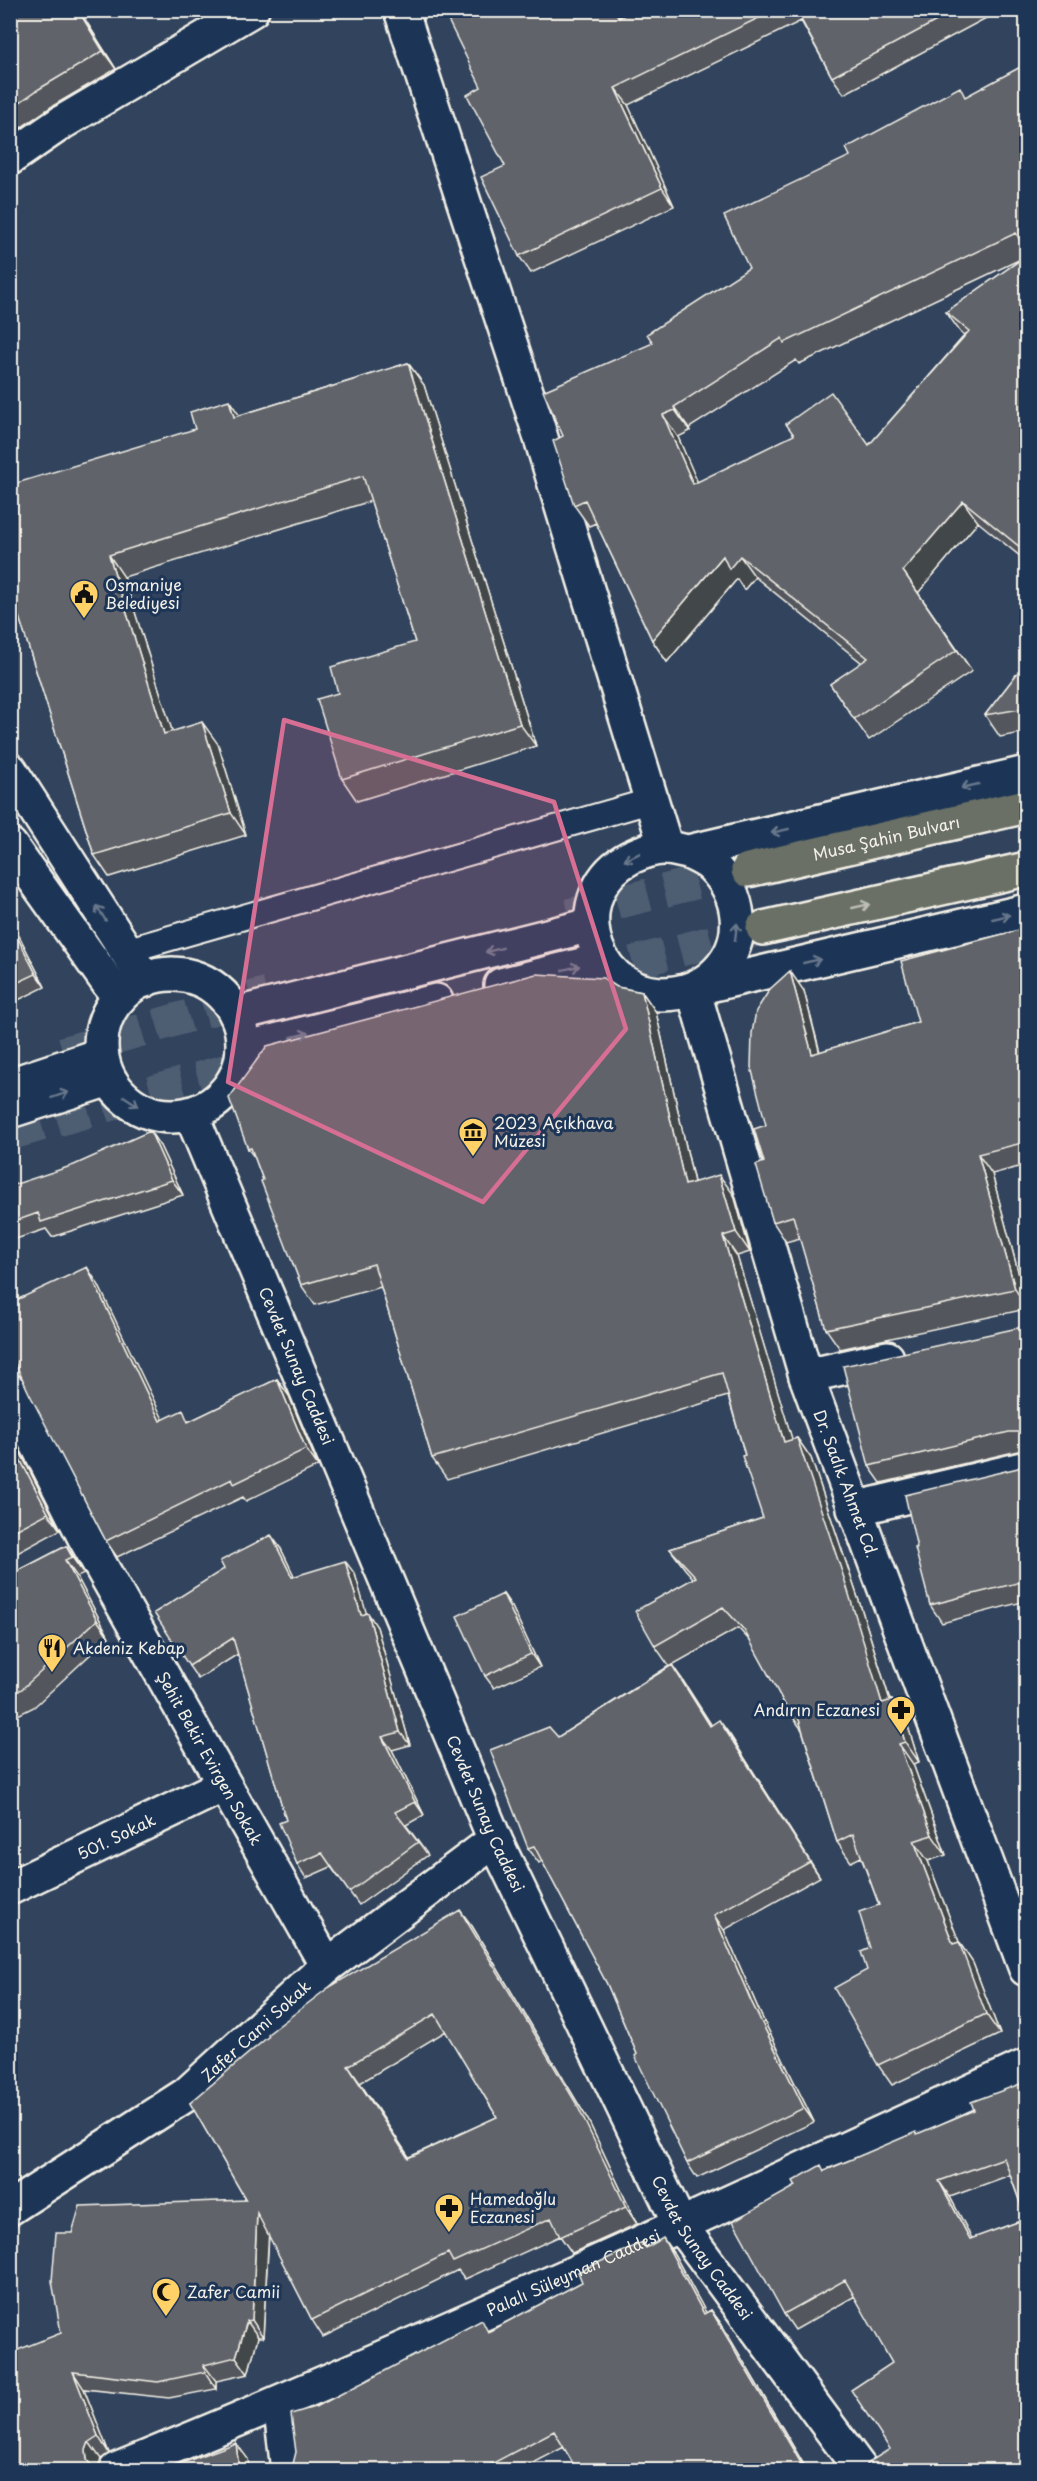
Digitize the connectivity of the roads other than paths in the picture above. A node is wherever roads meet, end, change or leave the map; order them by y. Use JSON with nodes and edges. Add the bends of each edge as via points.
{"nodes":[{"id":1,"x":252,"y":10,"type":"edge"},
{"id":2,"x":401,"y":10,"type":"edge"},
{"id":3,"x":10,"y":158,"type":"edge"},
{"id":4,"x":10,"y":770,"type":"edge"},
{"id":5,"x":1026,"y":773,"type":"edge"},
{"id":6,"x":650,"y":801,"type":"junction"},
{"id":7,"x":1026,"y":806,"type":"edge"},
{"id":8,"x":10,"y":845,"type":"edge"},
{"id":9,"x":677,"y":850,"type":"junction"},
{"id":10,"x":1026,"y":869,"type":"edge"},
{"id":11,"x":748,"y":870,"type":"tunnel mouth"},
{"id":12,"x":1026,"y":911,"type":"edge"},
{"id":13,"x":591,"y":925,"type":"junction"},
{"id":14,"x":764,"y":928,"type":"tunnel mouth"},
{"id":15,"x":125,"y":951,"type":"junction"},
{"id":16,"x":602,"y":960,"type":"junction"},
{"id":17,"x":145,"y":980,"type":"junction"},
{"id":18,"x":693,"y":989,"type":"junction"},
{"id":19,"x":118,"y":998,"type":"junction"},
{"id":20,"x":236,"y":1014,"type":"junction"},
{"id":21,"x":243,"y":1049,"type":"junction"},
{"id":22,"x":105,"y":1067,"type":"junction"},
{"id":23,"x":10,"y":1085,"type":"edge"},
{"id":24,"x":10,"y":1111,"type":"edge"},
{"id":25,"x":191,"y":1113,"type":"junction"},
{"id":26,"x":911,"y":1353,"type":"edge"},
{"id":27,"x":806,"y":1376,"type":"junction"},
{"id":28,"x":10,"y":1390,"type":"edge"},
{"id":29,"x":1026,"y":1468,"type":"edge"},
{"id":30,"x":854,"y":1509,"type":"junction"},
{"id":31,"x":224,"y":1785,"type":"junction"},
{"id":32,"x":495,"y":1840,"type":"junction"},
{"id":33,"x":10,"y":1888,"type":"edge"},
{"id":34,"x":327,"y":1966,"type":"junction"},
{"id":35,"x":1026,"y":1969,"type":"edge"},
{"id":36,"x":1026,"y":2066,"type":"edge"},
{"id":37,"x":10,"y":2208,"type":"edge"},
{"id":38,"x":680,"y":2225,"type":"junction"},
{"id":39,"x":280,"y":2403,"type":"junction"},
{"id":40,"x":116,"y":2470,"type":"edge"},
{"id":41,"x":288,"y":2470,"type":"edge"},
{"id":42,"x":861,"y":2470,"type":"edge"}],
"edges":[{"from":1,"to":3,"type":"street","via":[[61,123]]},
{"from":2,"to":6,"type":"street","via":[[537,425]]},
{"from":15,"to":4,"type":"street","one_way":true},
{"from":5,"to":9,"type":"street","one_way":true},
{"from":6,"to":9,"type":"street"},
{"from":6,"to":15,"type":"lane"},
{"from":7,"to":11,"type":"main road","name":"Musa Şahin Bulvarı"},
{"from":8,"to":19,"type":"street"},
{"from":9,"to":13,"type":"street","one_way":true,"via":[[643,851],[623,861],[606,877],[595,898]]},
{"from":18,"to":9,"type":"street","one_way":true,"via":[[726,962],[736,941],[738,918],[727,883],[710,864]]},
{"from":14,"to":10,"type":"main road","one_way":true},
{"from":18,"to":12,"type":"street","one_way":true},
{"from":13,"to":16,"type":"street"},
{"from":13,"to":20,"type":"street","one_way":true},
{"from":15,"to":17,"type":"street"},
{"from":16,"to":18,"type":"street","via":[[617,977],[643,990],[669,994]]},
{"from":21,"to":16,"type":"street","one_way":true},
{"from":17,"to":19,"type":"street"},
{"from":17,"to":20,"type":"street","via":[[170,974],[205,982],[219,992]]},
{"from":18,"to":27,"type":"street","name":"Dr. Sadık Ahmet Cd."},
{"from":19,"to":22,"type":"street","via":[[102,1032]]},
{"from":20,"to":21,"type":"street"},
{"from":21,"to":25,"type":"street","via":[[238,1074],[230,1086],[213,1103]]},
{"from":22,"to":23,"type":"street"},
{"from":24,"to":22,"type":"street","one_way":true},
{"from":22,"to":25,"type":"street","one_way":true,"via":[[123,1097],[146,1111],[168,1116]]},
{"from":25,"to":32,"type":"street","name":"Cevdet Sunay Caddesi"},
{"from":26,"to":27,"type":"street"},
{"from":27,"to":30,"type":"street","name":"Dr. Sadık Ahmet Cd."},
{"from":28,"to":31,"type":"street","name":"Şehit Bekir Evirgen Sokak","via":[[71,1545]]},
{"from":29,"to":30,"type":"street"},
{"from":30,"to":35,"type":"street","name":"Dr. Sadık Ahmet Cd."},
{"from":31,"to":33,"type":"street","name":"501. Sokak"},
{"from":31,"to":34,"type":"street","name":"Şehit Bekir Evirgen Sokak"},
{"from":32,"to":34,"type":"street","name":"Zafer Cami Sokak"},
{"from":32,"to":38,"type":"street","name":"Cevdet Sunay Caddesi"},
{"from":34,"to":37,"type":"street","name":"Zafer Cami Sokak","via":[[187,2094]]},
{"from":36,"to":38,"type":"street","name":"Palalı Süleyman Caddesi"},
{"from":38,"to":39,"type":"street","name":"Palalı Süleyman Caddesi"},
{"from":38,"to":42,"type":"street","name":"Cevdet Sunay Caddesi"},
{"from":39,"to":40,"type":"street","name":"Palalı Süleyman Caddesi"},
{"from":39,"to":41,"type":"street"}]}
